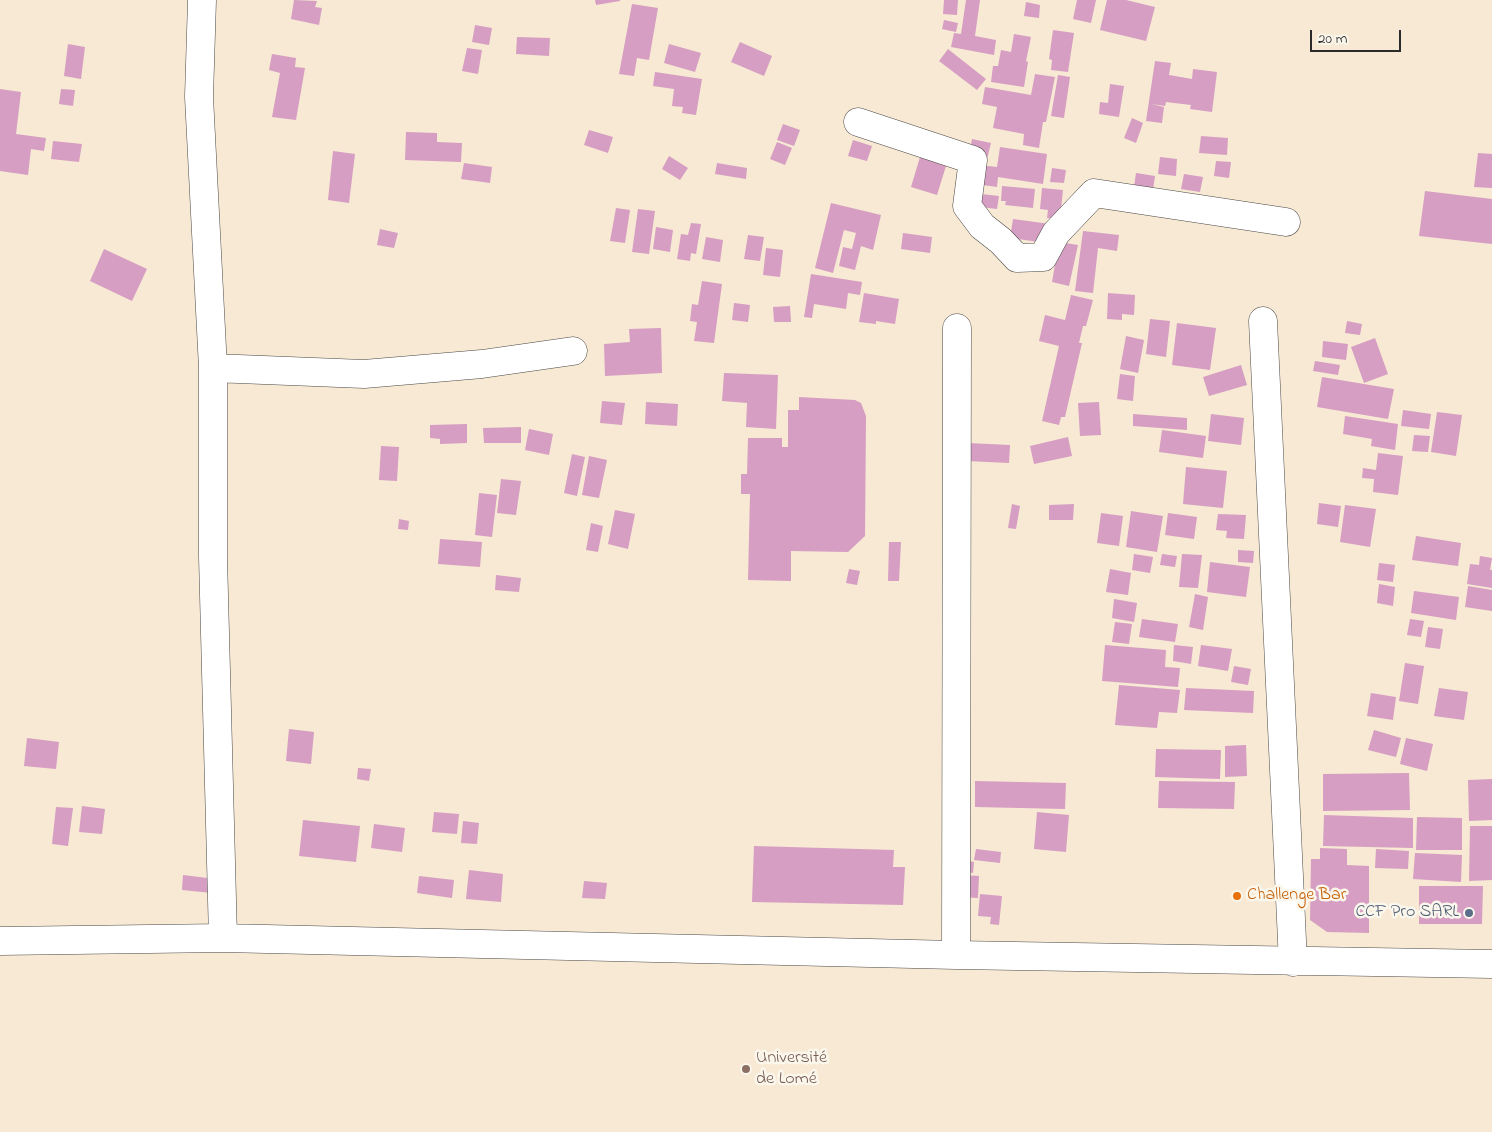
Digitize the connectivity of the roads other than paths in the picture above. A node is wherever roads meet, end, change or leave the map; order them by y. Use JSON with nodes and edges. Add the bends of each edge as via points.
{"nodes":[{"id":1,"x":202,"y":0,"type":"edge"},
{"id":2,"x":858,"y":122,"type":"dead end"},
{"id":3,"x":1286,"y":222,"type":"dead end"},
{"id":4,"x":1263,"y":321,"type":"dead end"},
{"id":5,"x":956,"y":328,"type":"dead end"},
{"id":6,"x":573,"y":350,"type":"dead end"},
{"id":7,"x":213,"y":368,"type":"junction"},
{"id":8,"x":223,"y":938,"type":"junction"},
{"id":9,"x":0,"y":941,"type":"edge"},
{"id":10,"x":956,"y":955,"type":"junction"},
{"id":11,"x":1293,"y":962,"type":"junction"},
{"id":12,"x":1492,"y":964,"type":"edge"}],
"edges":[{"from":1,"to":7,"type":"street","via":[[199,97]]},
{"from":2,"to":3,"type":"street","via":[[974,160],[967,206],[982,226],[1018,258],[1043,257],[1056,233],[1094,193]]},
{"from":4,"to":11,"type":"street"},
{"from":5,"to":10,"type":"street"},
{"from":6,"to":7,"type":"street","via":[[482,364],[364,374]]},
{"from":7,"to":8,"type":"street","via":[[213,557]]},
{"from":8,"to":9,"type":"street"},
{"from":8,"to":10,"type":"street"},
{"from":10,"to":11,"type":"street"},
{"from":11,"to":12,"type":"street"}]}
